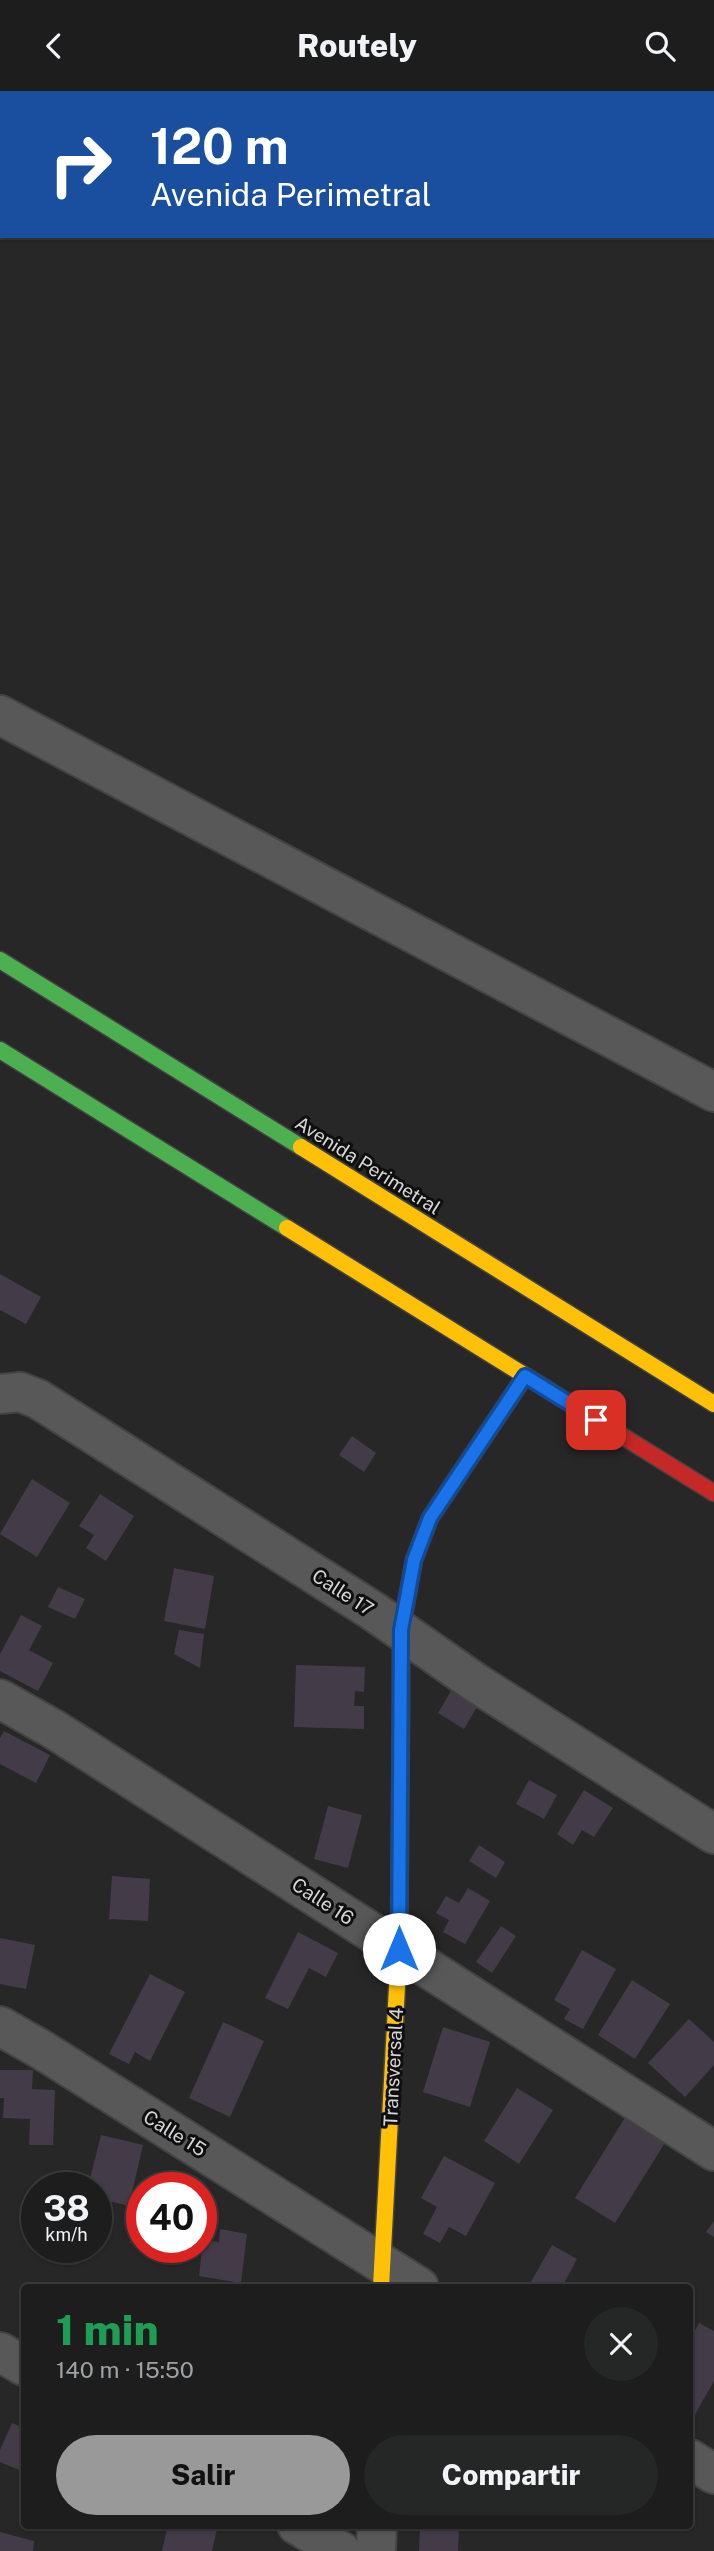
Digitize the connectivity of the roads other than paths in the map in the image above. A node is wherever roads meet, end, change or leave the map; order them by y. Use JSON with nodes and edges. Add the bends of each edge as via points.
{"nodes":[{"id":1,"x":0,"y":715,"type":"edge"},
{"id":2,"x":0,"y":960,"type":"edge"},
{"id":3,"x":0,"y":1049,"type":"edge"},
{"id":4,"x":714,"y":1092,"type":"edge"},
{"id":5,"x":525,"y":1376,"type":"junction"},
{"id":6,"x":0,"y":1394,"type":"edge"},
{"id":7,"x":714,"y":1404,"type":"edge"},
{"id":8,"x":714,"y":1493,"type":"edge"},
{"id":9,"x":401,"y":1630,"type":"junction"},
{"id":10,"x":0,"y":1699,"type":"edge"},
{"id":11,"x":714,"y":1834,"type":"edge"},
{"id":12,"x":399,"y":1949,"type":"junction"},
{"id":13,"x":0,"y":2026,"type":"edge"},
{"id":14,"x":714,"y":2151,"type":"edge"},
{"id":15,"x":382,"y":2276,"type":"edge"},
{"id":16,"x":409,"y":2284,"type":"edge"},
{"id":17,"x":0,"y":2352,"type":"edge"},
{"id":18,"x":21,"y":2364,"type":"edge"},
{"id":19,"x":693,"y":2461,"type":"edge"},
{"id":20,"x":714,"y":2474,"type":"edge"},
{"id":21,"x":304,"y":2529,"type":"edge"},
{"id":22,"x":377,"y":2529,"type":"edge"},
{"id":23,"x":341,"y":2551,"type":"edge"},
{"id":24,"x":376,"y":2551,"type":"edge"}],
"edges":[{"from":1,"to":4,"type":"street"},
{"from":2,"to":7,"type":"main road","name":"Avenida Perimetral"},
{"from":3,"to":5,"type":"main road"},
{"from":5,"to":8,"type":"main road"},
{"from":5,"to":9,"type":"main road","name":"Transversal 4","via":[[430,1518],[414,1560]]},
{"from":6,"to":9,"type":"street","name":"Calle 17","via":[[20,1392],[38,1399]]},
{"from":9,"to":11,"type":"street","name":"Calle 17"},
{"from":9,"to":12,"type":"main road","name":"Transversal 4"},
{"from":10,"to":12,"type":"street","name":"Calle 16"},
{"from":12,"to":14,"type":"street","name":"Calle 16"},
{"from":12,"to":15,"type":"main road","name":"Transversal 4"},
{"from":13,"to":15,"type":"street","name":"Calle 15"},
{"from":15,"to":16,"type":"street","name":"Calle 15"},
{"from":17,"to":18,"type":"street"},
{"from":19,"to":20,"type":"street"},
{"from":21,"to":23,"type":"street"},
{"from":22,"to":24,"type":"street"}]}
